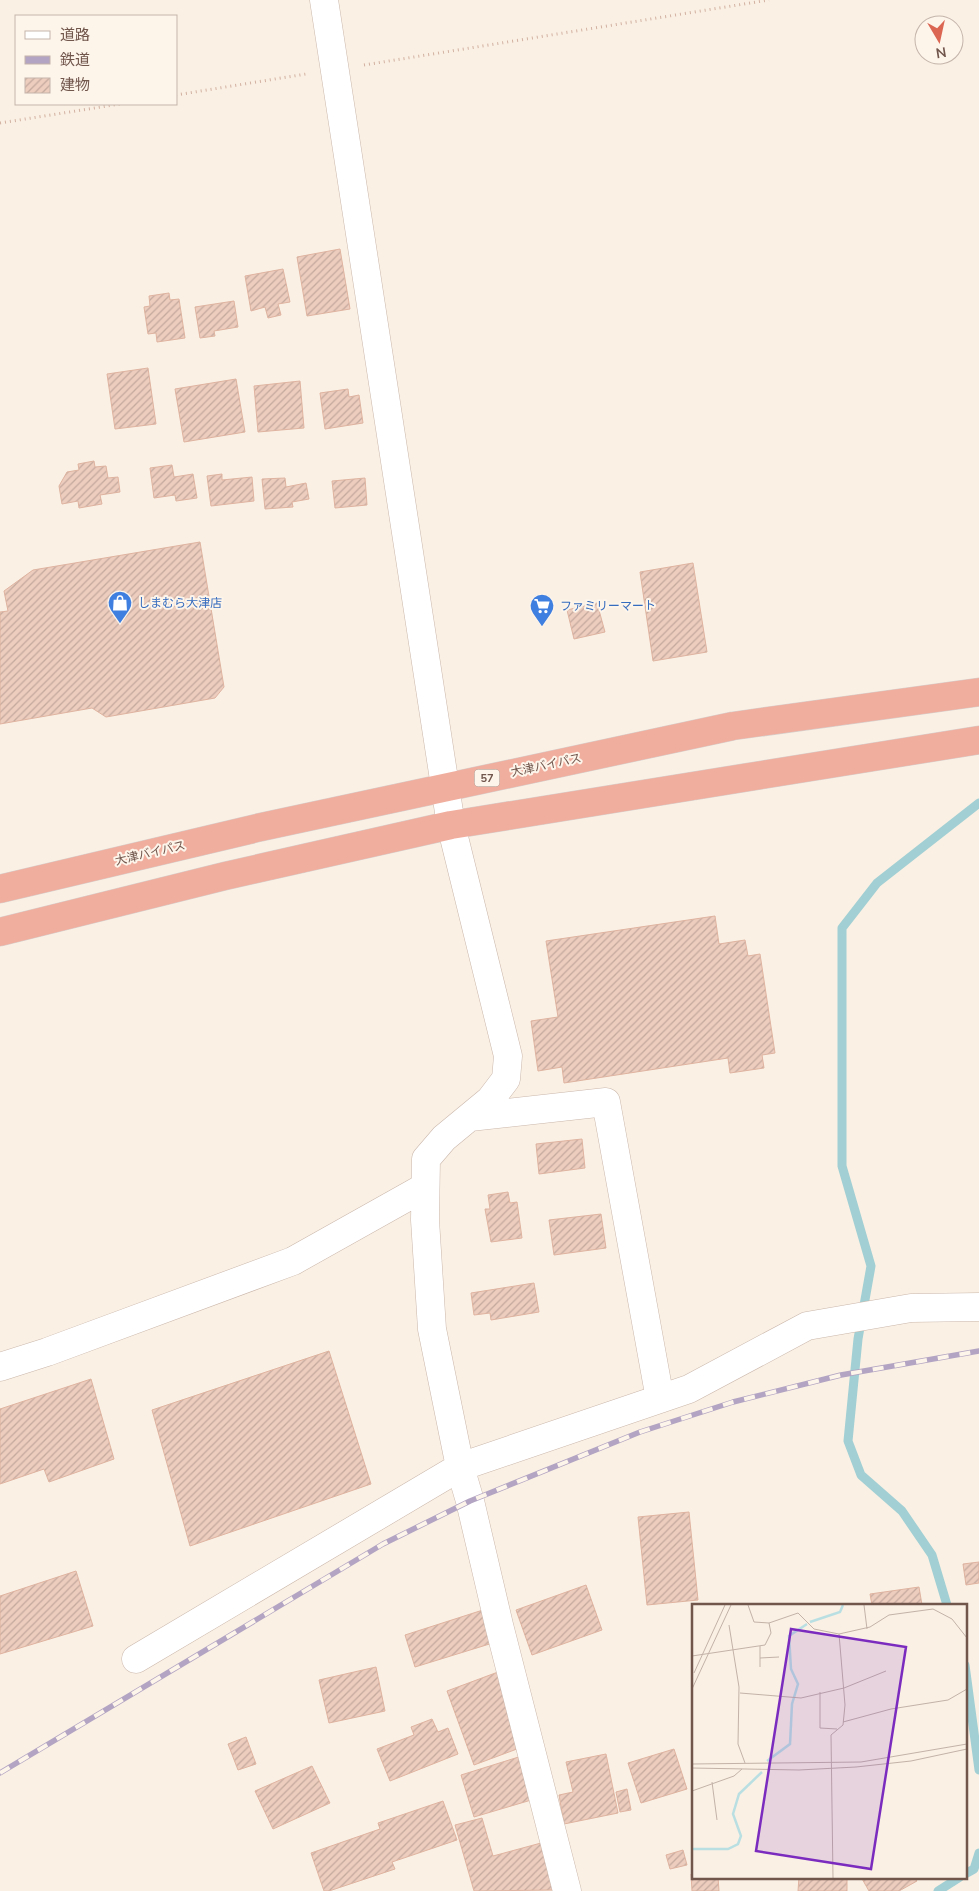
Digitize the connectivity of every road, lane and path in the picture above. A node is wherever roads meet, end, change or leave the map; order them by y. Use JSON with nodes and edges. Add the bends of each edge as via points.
{"nodes":[{"id":1,"x":324,"y":0,"type":"edge"},
{"id":2,"x":768,"y":0,"type":"edge"},
{"id":3,"x":335,"y":70,"type":"junction"},
{"id":4,"x":178,"y":95,"type":"edge"},
{"id":5,"x":114,"y":105,"type":"edge"},
{"id":6,"x":0,"y":123,"type":"edge"},
{"id":7,"x":979,"y":692,"type":"edge"},
{"id":8,"x":979,"y":740,"type":"edge"},
{"id":9,"x":445,"y":786,"type":"junction"},
{"id":10,"x":451,"y":825,"type":"junction"},
{"id":11,"x":0,"y":889,"type":"edge"},
{"id":12,"x":0,"y":932,"type":"edge"},
{"id":13,"x":470,"y":1117,"type":"junction"},
{"id":14,"x":424,"y":1187,"type":"junction"},
{"id":15,"x":979,"y":1307,"type":"edge"},
{"id":16,"x":0,"y":1367,"type":"edge"},
{"id":17,"x":660,"y":1399,"type":"junction"},
{"id":18,"x":460,"y":1467,"type":"junction"},
{"id":19,"x":136,"y":1659,"type":"dead end"},
{"id":20,"x":567,"y":1891,"type":"edge"}],
"edges":[{"from":1,"to":3,"type":"street"},
{"from":2,"to":3,"type":"path"},
{"from":3,"to":4,"type":"path"},
{"from":3,"to":9,"type":"street"},
{"from":5,"to":6,"type":"path"},
{"from":7,"to":9,"type":"highway","name":"大津バイパス","number":"57","via":[[733,726]]},
{"from":8,"to":10,"type":"highway"},
{"from":9,"to":10,"type":"street"},
{"from":9,"to":11,"type":"highway","name":"大津バイパス","number":"57"},
{"from":10,"to":12,"type":"highway","via":[[225,876]]},
{"from":10,"to":13,"type":"street","via":[[508,1056],[506,1079],[490,1100]]},
{"from":13,"to":14,"type":"street","via":[[444,1138],[426,1159]]},
{"from":13,"to":17,"type":"street","via":[[606,1102]]},
{"from":14,"to":16,"type":"street","via":[[293,1260]]},
{"from":14,"to":18,"type":"street","via":[[432,1329]]},
{"from":15,"to":17,"type":"street","via":[[911,1308],[807,1326],[689,1389]]},
{"from":17,"to":18,"type":"street"},
{"from":18,"to":19,"type":"street"},
{"from":18,"to":20,"type":"street"}]}
